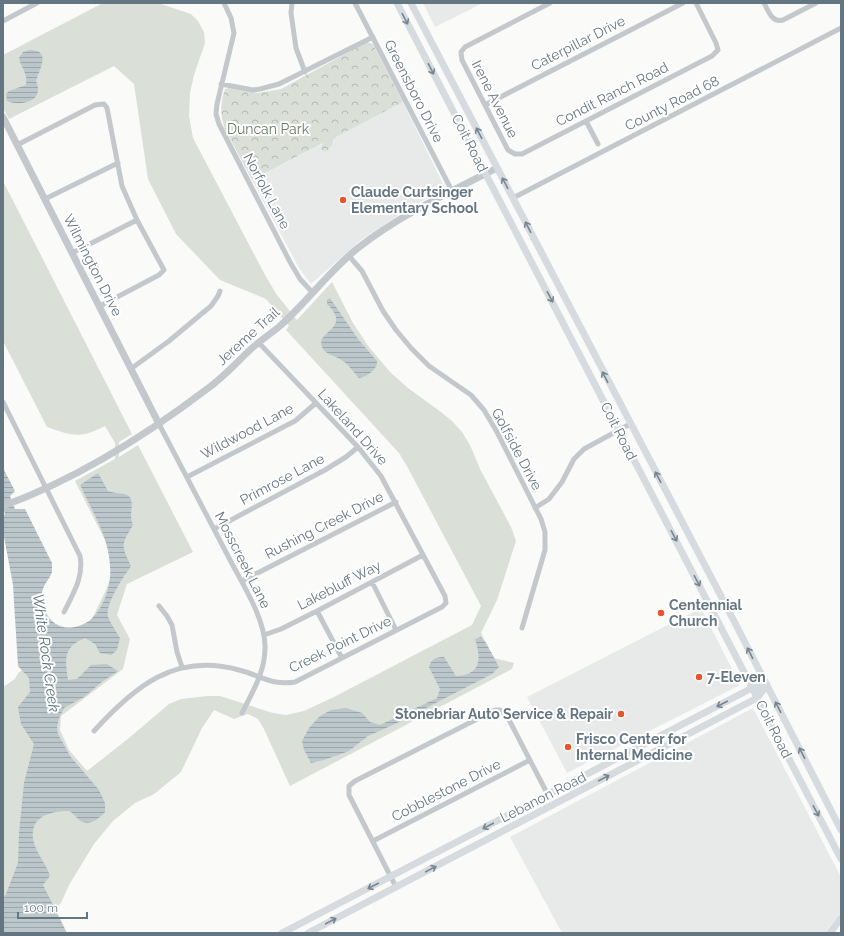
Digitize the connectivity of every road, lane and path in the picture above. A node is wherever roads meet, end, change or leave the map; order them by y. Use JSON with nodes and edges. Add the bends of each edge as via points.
{"nodes":[{"id":1,"x":37,"y":3,"type":"edge"},
{"id":2,"x":224,"y":3,"type":"edge"},
{"id":3,"x":355,"y":3,"type":"edge"},
{"id":4,"x":397,"y":3,"type":"edge"},
{"id":5,"x":411,"y":3,"type":"edge"},
{"id":6,"x":550,"y":3,"type":"edge"},
{"id":7,"x":683,"y":3,"type":"edge"},
{"id":8,"x":696,"y":3,"type":"edge"},
{"id":9,"x":764,"y":3,"type":"edge"},
{"id":10,"x":816,"y":3,"type":"edge"},
{"id":11,"x":292,"y":4,"type":"edge"},
{"id":12,"x":3,"y":21,"type":"edge"},
{"id":13,"x":424,"y":28,"type":"junction"},
{"id":14,"x":841,"y":28,"type":"edge"},
{"id":15,"x":413,"y":34,"type":"junction"},
{"id":16,"x":372,"y":37,"type":"junction"},
{"id":17,"x":305,"y":72,"type":"junction"},
{"id":18,"x":221,"y":84,"type":"junction"},
{"id":19,"x":485,"y":105,"type":"junction"},
{"id":20,"x":3,"y":117,"type":"edge"},
{"id":21,"x":586,"y":121,"type":"junction"},
{"id":22,"x":598,"y":144,"type":"dead end"},
{"id":23,"x":17,"y":145,"type":"junction"},
{"id":24,"x":514,"y":154,"type":"joint"},
{"id":25,"x":118,"y":164,"type":"junction"},
{"id":26,"x":497,"y":168,"type":"junction"},
{"id":27,"x":486,"y":174,"type":"junction"},
{"id":28,"x":452,"y":191,"type":"junction"},
{"id":29,"x":513,"y":198,"type":"junction"},
{"id":30,"x":45,"y":199,"type":"junction"},
{"id":31,"x":136,"y":220,"type":"junction"},
{"id":32,"x":72,"y":253,"type":"junction"},
{"id":33,"x":349,"y":256,"type":"junction"},
{"id":34,"x":543,"y":257,"type":"junction"},
{"id":35,"x":532,"y":263,"type":"junction"},
{"id":36,"x":220,"y":291,"type":"dead end"},
{"id":37,"x":312,"y":292,"type":"junction"},
{"id":38,"x":100,"y":306,"type":"junction"},
{"id":39,"x":259,"y":343,"type":"junction"},
{"id":40,"x":132,"y":368,"type":"junction"},
{"id":41,"x":3,"y":402,"type":"edge"},
{"id":42,"x":316,"y":403,"type":"junction"},
{"id":43,"x":160,"y":424,"type":"junction"},
{"id":44,"x":630,"y":424,"type":"junction"},
{"id":45,"x":619,"y":430,"type":"junction"},
{"id":46,"x":358,"y":447,"type":"junction"},
{"id":47,"x":187,"y":477,"type":"junction"},
{"id":48,"x":46,"y":487,"type":"junction"},
{"id":49,"x":669,"y":498,"type":"junction"},
{"id":50,"x":396,"y":502,"type":"junction"},
{"id":51,"x":657,"y":504,"type":"junction"},
{"id":52,"x":3,"y":506,"type":"edge"},
{"id":53,"x":535,"y":508,"type":"junction"},
{"id":54,"x":214,"y":529,"type":"junction"},
{"id":55,"x":423,"y":555,"type":"junction"},
{"id":56,"x":242,"y":582,"type":"junction"},
{"id":57,"x":372,"y":582,"type":"junction"},
{"id":58,"x":716,"y":587,"type":"junction"},
{"id":59,"x":704,"y":594,"type":"junction"},
{"id":60,"x":446,"y":601,"type":"joint"},
{"id":61,"x":160,"y":606,"type":"dead end"},
{"id":62,"x":317,"y":611,"type":"junction"},
{"id":63,"x":64,"y":612,"type":"dead end"},
{"id":64,"x":522,"y":628,"type":"dead end"},
{"id":65,"x":396,"y":630,"type":"junction"},
{"id":66,"x":264,"y":635,"type":"junction"},
{"id":67,"x":342,"y":658,"type":"junction"},
{"id":68,"x":182,"y":667,"type":"junction"},
{"id":69,"x":259,"y":678,"type":"junction"},
{"id":70,"x":767,"y":685,"type":"junction"},
{"id":71,"x":752,"y":688,"type":"junction"},
{"id":72,"x":757,"y":698,"type":"junction"},
{"id":73,"x":242,"y":713,"type":"dead end"},
{"id":74,"x":94,"y":731,"type":"dead end"},
{"id":75,"x":671,"y":731,"type":"junction"},
{"id":76,"x":676,"y":741,"type":"junction"},
{"id":77,"x":530,"y":760,"type":"junction"},
{"id":78,"x":814,"y":777,"type":"junction"},
{"id":79,"x":802,"y":784,"type":"junction"},
{"id":80,"x":548,"y":795,"type":"junction"},
{"id":81,"x":553,"y":805,"type":"junction"},
{"id":82,"x":841,"y":830,"type":"edge"},
{"id":83,"x":373,"y":841,"type":"junction"},
{"id":84,"x":841,"y":859,"type":"edge"},
{"id":85,"x":391,"y":876,"type":"junction"},
{"id":86,"x":396,"y":887,"type":"junction"},
{"id":87,"x":840,"y":920,"type":"edge"},
{"id":88,"x":286,"y":932,"type":"edge"},
{"id":89,"x":308,"y":933,"type":"edge"},
{"id":90,"x":830,"y":933,"type":"edge"}],
"edges":[{"from":1,"to":12,"type":"street"},
{"from":2,"to":18,"type":"street","name":"Norfolk Lane","via":[[234,33]]},
{"from":3,"to":16,"type":"street","name":"Greensboro Drive"},
{"from":4,"to":15,"type":"main road","name":"Coit Road","one_way":true},
{"from":5,"to":13,"type":"main road","name":"Coit Road"},
{"from":6,"to":19,"type":"street","name":"Irene Avenue","via":[[465,47],[461,52],[462,60]]},
{"from":7,"to":19,"type":"street","name":"Caterpillar Drive"},
{"from":8,"to":21,"type":"street","name":"Condit Ranch Road","via":[[718,50],[712,56]]},
{"from":9,"to":10,"type":"street","via":[[775,20],[783,20]]},
{"from":11,"to":17,"type":"street","via":[[296,48]]},
{"from":13,"to":15,"type":"main road"},
{"from":26,"to":13,"type":"main road","name":"Coit Road","one_way":true},
{"from":14,"to":29,"type":"street","name":"County Road 68"},
{"from":15,"to":27,"type":"main road","name":"Coit Road","one_way":true},
{"from":16,"to":17,"type":"street"},
{"from":16,"to":28,"type":"street","name":"Greensboro Drive"},
{"from":17,"to":18,"type":"street","via":[[279,84],[260,89],[243,89]]},
{"from":18,"to":37,"type":"street","name":"Norfolk Lane","via":[[216,110],[219,124],[290,262]]},
{"from":19,"to":24,"type":"street","name":"Irene Avenue","via":[[508,150]]},
{"from":20,"to":23,"type":"street","name":"Wilmington Drive"},
{"from":21,"to":22,"type":"street"},
{"from":21,"to":24,"type":"street","name":"Condit Ranch Road","via":[[522,154]]},
{"from":23,"to":25,"type":"street","via":[[95,105],[104,104],[108,112]]},
{"from":23,"to":30,"type":"street","name":"Wilmington Drive"},
{"from":25,"to":30,"type":"street"},
{"from":25,"to":31,"type":"street","via":[[122,186]]},
{"from":26,"to":27,"type":"street","name":"Jereme Trail"},
{"from":29,"to":26,"type":"main road","name":"Coit Road","one_way":true},
{"from":27,"to":28,"type":"street","name":"Jereme Trail"},
{"from":27,"to":35,"type":"main road","name":"Coit Road"},
{"from":28,"to":33,"type":"street","name":"Jereme Trail","via":[[392,225]]},
{"from":34,"to":29,"type":"main road","name":"Coit Road","one_way":true},
{"from":30,"to":32,"type":"street","name":"Wilmington Drive"},
{"from":31,"to":32,"type":"street"},
{"from":31,"to":38,"type":"street","via":[[164,270]]},
{"from":32,"to":38,"type":"street","name":"Wilmington Drive"},
{"from":33,"to":37,"type":"street","name":"Jereme Trail"},
{"from":33,"to":53,"type":"street","name":"Golfside Drive","via":[[362,272],[383,312],[411,348],[429,366],[470,395],[484,410]]},
{"from":34,"to":35,"type":"main road"},
{"from":44,"to":34,"type":"main road","name":"Coit Road","one_way":true},
{"from":35,"to":45,"type":"main road","name":"Coit Road","one_way":true},
{"from":36,"to":40,"type":"street","via":[[211,306]]},
{"from":37,"to":39,"type":"street","name":"Jereme Trail","via":[[287,319]]},
{"from":38,"to":40,"type":"street","name":"Wilmington Drive"},
{"from":39,"to":42,"type":"street","name":"Lakeland Drive"},
{"from":39,"to":43,"type":"street","name":"Jereme Trail","via":[[208,388]]},
{"from":40,"to":43,"type":"street","name":"Wilmington Drive"},
{"from":41,"to":48,"type":"street"},
{"from":42,"to":46,"type":"street","name":"Lakeland Drive"},
{"from":42,"to":47,"type":"street","name":"Wildwood Lane","via":[[295,421]]},
{"from":43,"to":47,"type":"street","name":"Mosscreek Lane"},
{"from":43,"to":48,"type":"street","name":"Jereme Trail","via":[[118,450]]},
{"from":44,"to":45,"type":"street"},
{"from":49,"to":44,"type":"main road","name":"Coit Road","one_way":true},
{"from":45,"to":51,"type":"main road","name":"Coit Road"},
{"from":45,"to":53,"type":"street","via":[[584,449],[574,459],[550,499]]},
{"from":46,"to":50,"type":"street","name":"Lakeland Drive","via":[[381,476]]},
{"from":46,"to":54,"type":"street","name":"Primrose Lane","via":[[326,470]]},
{"from":47,"to":54,"type":"street","name":"Mosscreek Lane"},
{"from":48,"to":52,"type":"street","name":"Jereme Trail"},
{"from":48,"to":63,"type":"street","via":[[81,561],[78,585]]},
{"from":49,"to":51,"type":"main road"},
{"from":49,"to":58,"type":"main road","name":"Coit Road"},
{"from":50,"to":55,"type":"street","name":"Lakeland Drive"},
{"from":50,"to":56,"type":"street","name":"Rushing Creek Drive"},
{"from":51,"to":59,"type":"main road","name":"Coit Road","one_way":true},
{"from":53,"to":64,"type":"street","name":"Golfside Drive","via":[[545,532],[546,550]]},
{"from":54,"to":56,"type":"street","name":"Mosscreek Lane"},
{"from":55,"to":57,"type":"street","name":"Lakebluff Way"},
{"from":55,"to":60,"type":"street","name":"Lakeland Drive"},
{"from":56,"to":66,"type":"street","name":"Mosscreek Lane","via":[[263,625]]},
{"from":57,"to":62,"type":"street","name":"Lakebluff Way"},
{"from":57,"to":65,"type":"street"},
{"from":58,"to":59,"type":"main road"},
{"from":70,"to":58,"type":"main road","name":"Coit Road","one_way":true},
{"from":59,"to":71,"type":"main road","name":"Coit Road"},
{"from":60,"to":65,"type":"street","name":"Creek Point Drive","via":[[442,607]]},
{"from":61,"to":68,"type":"street","via":[[172,625]]},
{"from":62,"to":66,"type":"street","name":"Lakebluff Way"},
{"from":62,"to":67,"type":"street"},
{"from":65,"to":67,"type":"street","name":"Creek Point Drive"},
{"from":66,"to":69,"type":"street","name":"Mosscreek Lane","via":[[265,654]]},
{"from":67,"to":69,"type":"street","name":"Creek Point Drive","via":[[295,682],[285,684]]},
{"from":68,"to":69,"type":"street","name":"Creek Point Drive","via":[[220,666]]},
{"from":68,"to":74,"type":"street","name":"Creek Point Drive","via":[[164,673],[143,685],[123,701]]},
{"from":69,"to":73,"type":"street","name":"Mosscreek Lane"},
{"from":70,"to":71,"type":"main road","name":"Lebanon Road"},
{"from":70,"to":72,"type":"main road","name":"Lebanon Road"},
{"from":78,"to":70,"type":"main road","name":"Coit Road","one_way":true},
{"from":71,"to":72,"type":"main road","name":"Coit Road"},
{"from":71,"to":75,"type":"main road","name":"Lebanon Road","one_way":true},
{"from":72,"to":76,"type":"main road","name":"Lebanon Road"},
{"from":72,"to":79,"type":"main road","name":"Coit Road"},
{"from":75,"to":76,"type":"main road"},
{"from":75,"to":80,"type":"main road","name":"Lebanon Road"},
{"from":81,"to":76,"type":"main road","name":"Lebanon Road","one_way":true},
{"from":77,"to":80,"type":"street"},
{"from":77,"to":83,"type":"street","name":"Cobblestone Drive"},
{"from":77,"to":83,"type":"street","via":[[507,716],[500,710],[495,710],[355,781],[349,786],[349,795]]},
{"from":78,"to":79,"type":"main road"},
{"from":78,"to":82,"type":"main road","name":"Coit Road"},
{"from":79,"to":84,"type":"main road","name":"Coit Road","one_way":true},
{"from":80,"to":81,"type":"main road"},
{"from":80,"to":85,"type":"main road","name":"Lebanon Road","one_way":true},
{"from":86,"to":81,"type":"main road","name":"Lebanon Road","one_way":true},
{"from":83,"to":85,"type":"street"},
{"from":85,"to":86,"type":"street"},
{"from":85,"to":88,"type":"main road","name":"Lebanon Road","one_way":true},
{"from":89,"to":86,"type":"main road","name":"Lebanon Road","one_way":true},
{"from":87,"to":90,"type":"main road"}]}
